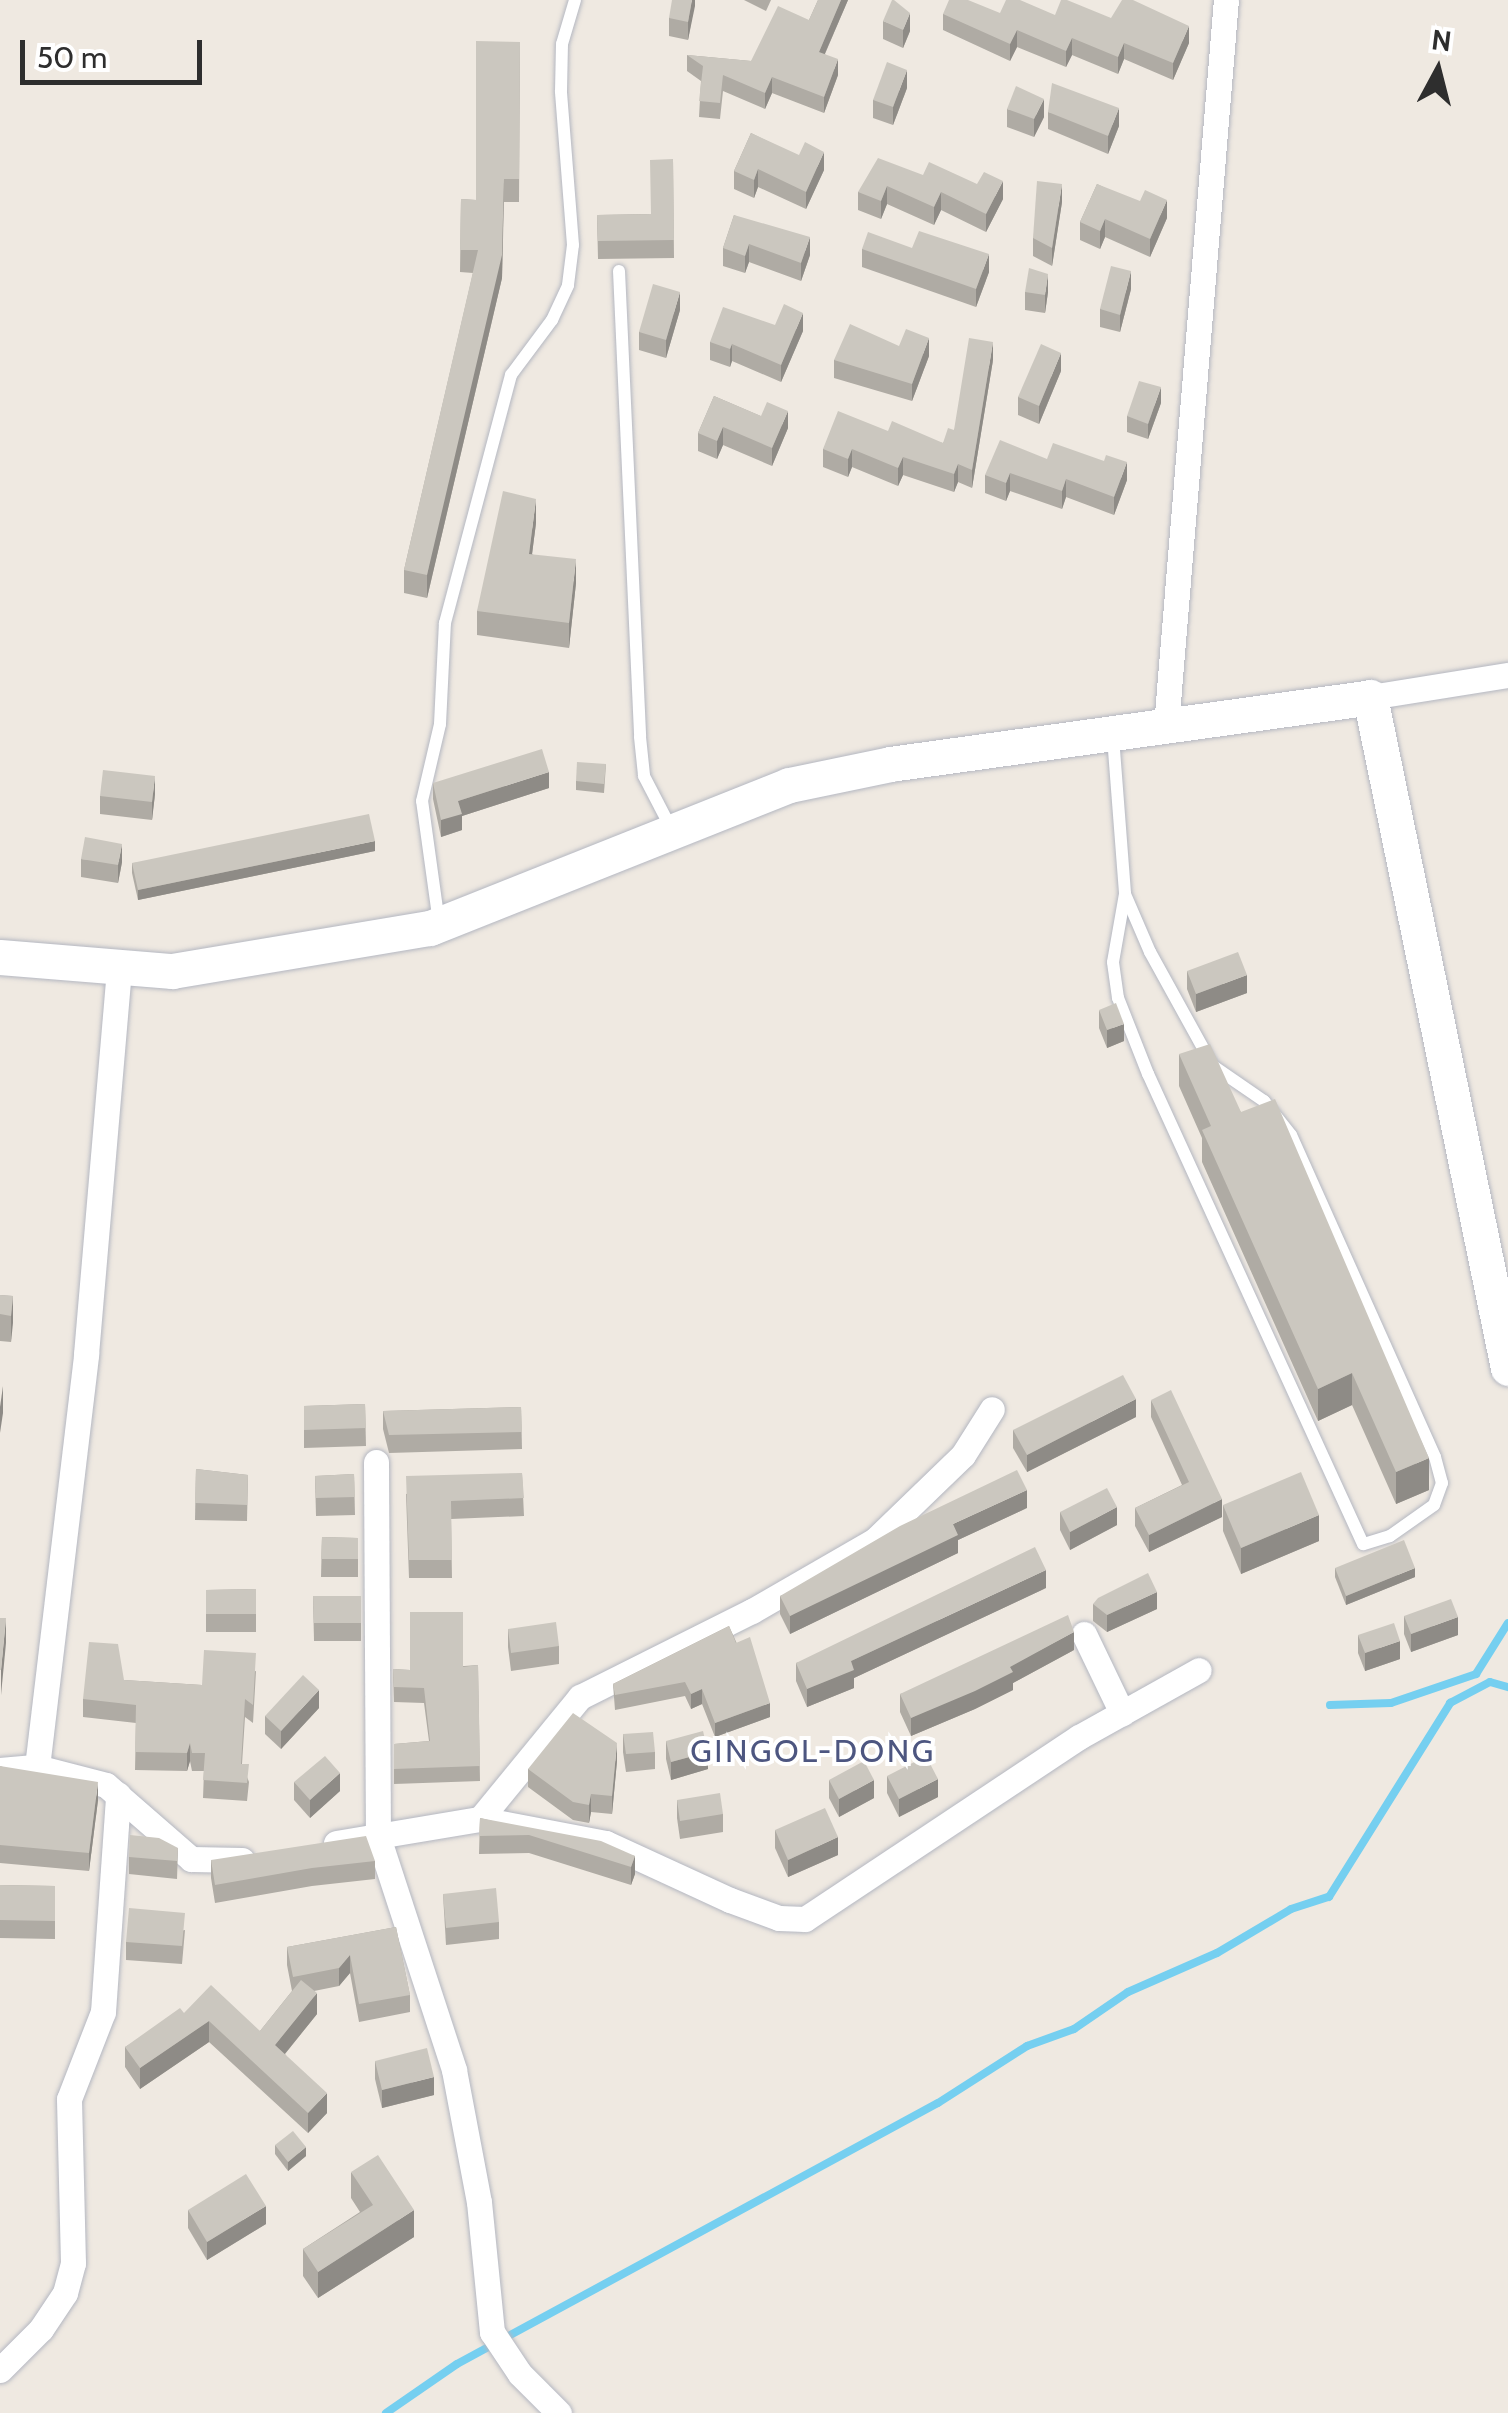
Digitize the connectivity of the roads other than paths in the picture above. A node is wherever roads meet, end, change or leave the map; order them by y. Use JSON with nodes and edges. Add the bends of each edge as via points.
{"nodes":[{"id":1,"x":575,"y":0,"type":"edge"},
{"id":2,"x":1226,"y":0,"type":"edge"},
{"id":3,"x":619,"y":271,"type":"dead end"},
{"id":4,"x":1508,"y":674,"type":"edge"},
{"id":5,"x":1370,"y":697,"type":"junction"},
{"id":6,"x":1166,"y":726,"type":"junction"},
{"id":7,"x":1113,"y":733,"type":"junction"},
{"id":8,"x":671,"y":828,"type":"junction"},
{"id":9,"x":1125,"y":894,"type":"junction"},
{"id":10,"x":440,"y":925,"type":"junction"},
{"id":11,"x":0,"y":957,"type":"edge"},
{"id":12,"x":118,"y":971,"type":"junction"},
{"id":13,"x":1508,"y":1368,"type":"edge"},
{"id":14,"x":992,"y":1409,"type":"dead end"},
{"id":15,"x":376,"y":1462,"type":"dead end"},
{"id":16,"x":1084,"y":1634,"type":"dead end"},
{"id":17,"x":1200,"y":1670,"type":"dead end"},
{"id":18,"x":1122,"y":1713,"type":"junction"},
{"id":19,"x":37,"y":1767,"type":"junction"},
{"id":20,"x":0,"y":1770,"type":"edge"},
{"id":21,"x":118,"y":1795,"type":"junction"},
{"id":22,"x":480,"y":1819,"type":"junction"},
{"id":23,"x":378,"y":1836,"type":"junction"},
{"id":24,"x":308,"y":1848,"type":"edge"},
{"id":25,"x":274,"y":1854,"type":"edge"},
{"id":26,"x":0,"y":2370,"type":"edge"},
{"id":27,"x":558,"y":2413,"type":"edge"}],
"edges":[{"from":1,"to":10,"type":"lane","via":[[562,59],[573,245],[568,284],[552,320],[511,374],[445,623],[440,724],[422,801]]},
{"from":2,"to":6,"type":"street"},
{"from":3,"to":8,"type":"lane","via":[[640,738],[644,776]]},
{"from":4,"to":5,"type":"street"},
{"from":5,"to":6,"type":"main road"},
{"from":5,"to":13,"type":"main road"},
{"from":6,"to":7,"type":"main road"},
{"from":7,"to":8,"type":"main road","via":[[789,784]]},
{"from":7,"to":9,"type":"lane"},
{"from":8,"to":10,"type":"main road"},
{"from":9,"to":9,"type":"lane","via":[[1113,962],[1118,998],[1148,1074],[1363,1544],[1390,1536],[1434,1505],[1442,1483],[1435,1457],[1291,1135],[1264,1102],[1212,1066]]},
{"from":10,"to":12,"type":"main road","via":[[172,970]]},
{"from":11,"to":12,"type":"main road"},
{"from":12,"to":19,"type":"street","via":[[86,1354]]},
{"from":14,"to":22,"type":"street","via":[[963,1455],[876,1540],[580,1697]]},
{"from":15,"to":23,"type":"street"},
{"from":16,"to":18,"type":"street"},
{"from":17,"to":18,"type":"street"},
{"from":18,"to":22,"type":"street","via":[[805,1918],[779,1918],[730,1900],[606,1842]]},
{"from":19,"to":20,"type":"street"},
{"from":19,"to":21,"type":"street","via":[[70,1772]]},
{"from":21,"to":25,"type":"street","via":[[192,1858]]},
{"from":21,"to":26,"type":"street","via":[[103,2012],[69,2099],[73,2262],[65,2293],[41,2329]]},
{"from":22,"to":23,"type":"street"},
{"from":23,"to":24,"type":"street"},
{"from":23,"to":27,"type":"street","via":[[454,2070],[479,2202],[492,2332]]}]}
